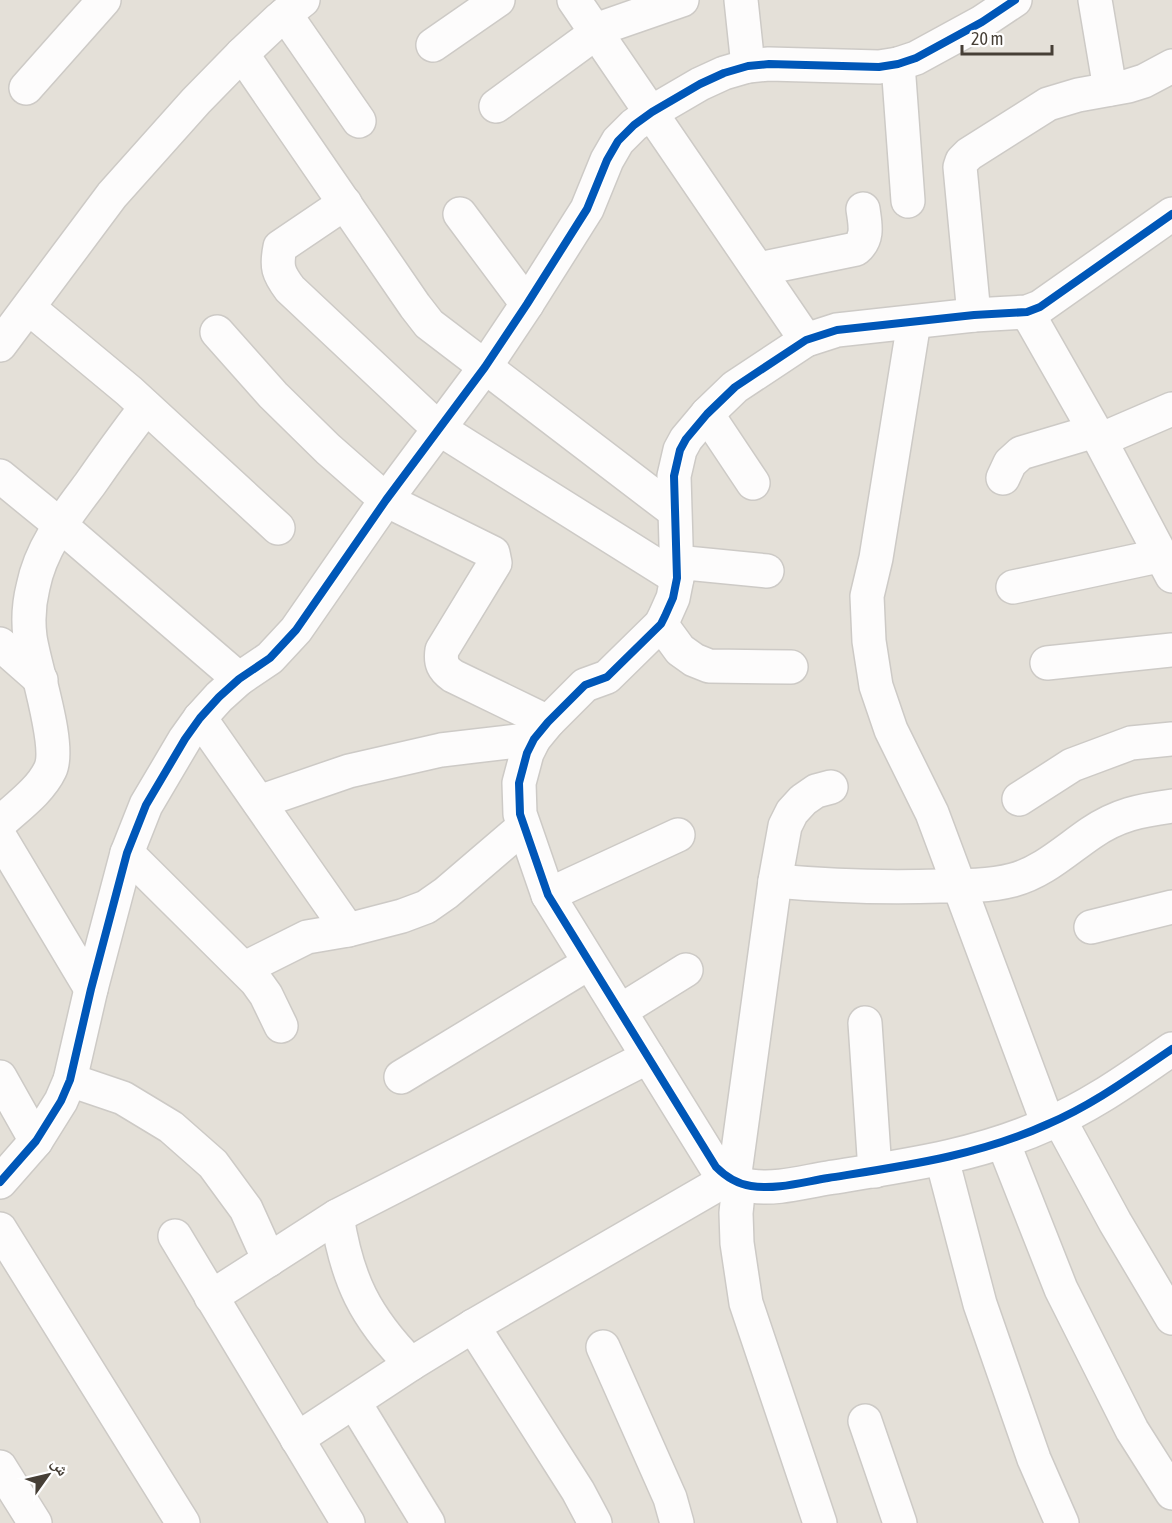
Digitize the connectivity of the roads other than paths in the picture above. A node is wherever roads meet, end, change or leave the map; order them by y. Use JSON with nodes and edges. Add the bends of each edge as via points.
{"nodes":[{"id":1,"x":104,"y":0,"type":"edge"},
{"id":2,"x":498,"y":0,"type":"edge"},
{"id":3,"x":574,"y":0,"type":"edge"},
{"id":4,"x":682,"y":0,"type":"edge"},
{"id":5,"x":741,"y":0,"type":"edge"},
{"id":6,"x":1015,"y":0,"type":"edge"},
{"id":7,"x":1095,"y":0,"type":"edge"},
{"id":8,"x":282,"y":8,"type":"edge"},
{"id":9,"x":596,"y":31,"type":"junction"},
{"id":10,"x":433,"y":45,"type":"dead end"},
{"id":11,"x":242,"y":54,"type":"junction"},
{"id":12,"x":898,"y":64,"type":"junction"},
{"id":13,"x":748,"y":66,"type":"junction"},
{"id":14,"x":1172,"y":66,"type":"edge"},
{"id":15,"x":26,"y":88,"type":"dead end"},
{"id":16,"x":1110,"y":89,"type":"junction"},
{"id":17,"x":496,"y":106,"type":"dead end"},
{"id":18,"x":652,"y":112,"type":"junction"},
{"id":19,"x":359,"y":121,"type":"dead end"},
{"id":20,"x":908,"y":201,"type":"dead end"},
{"id":21,"x":345,"y":203,"type":"junction"},
{"id":22,"x":863,"y":209,"type":"dead end"},
{"id":23,"x":460,"y":214,"type":"dead end"},
{"id":24,"x":1172,"y":214,"type":"edge"},
{"id":25,"x":759,"y":269,"type":"junction"},
{"id":26,"x":527,"y":304,"type":"junction"},
{"id":27,"x":1027,"y":312,"type":"junction"},
{"id":28,"x":974,"y":315,"type":"junction"},
{"id":29,"x":914,"y":322,"type":"junction"},
{"id":30,"x":10,"y":326,"type":"edge"},
{"id":31,"x":217,"y":332,"type":"dead end"},
{"id":32,"x":806,"y":340,"type":"junction"},
{"id":33,"x":485,"y":367,"type":"junction"},
{"id":34,"x":146,"y":406,"type":"junction"},
{"id":35,"x":1172,"y":409,"type":"edge"},
{"id":36,"x":707,"y":414,"type":"junction"},
{"id":37,"x":438,"y":428,"type":"junction"},
{"id":38,"x":1098,"y":436,"type":"junction"},
{"id":39,"x":0,"y":476,"type":"edge"},
{"id":40,"x":1003,"y":478,"type":"dead end"},
{"id":41,"x":753,"y":483,"type":"dead end"},
{"id":42,"x":386,"y":500,"type":"junction"},
{"id":43,"x":674,"y":511,"type":"junction"},
{"id":44,"x":60,"y":525,"type":"junction"},
{"id":45,"x":278,"y":528,"type":"dead end"},
{"id":46,"x":1167,"y":565,"type":"edge"},
{"id":47,"x":676,"y":570,"type":"junction"},
{"id":48,"x":767,"y":571,"type":"dead end"},
{"id":49,"x":1013,"y":587,"type":"dead end"},
{"id":50,"x":661,"y":624,"type":"junction"},
{"id":51,"x":0,"y":644,"type":"edge"},
{"id":52,"x":1172,"y":650,"type":"edge"},
{"id":53,"x":1047,"y":663,"type":"dead end"},
{"id":54,"x":791,"y":667,"type":"dead end"},
{"id":55,"x":239,"y":679,"type":"junction"},
{"id":56,"x":41,"y":680,"type":"junction"},
{"id":57,"x":200,"y":718,"type":"junction"},
{"id":58,"x":541,"y":731,"type":"junction"},
{"id":59,"x":1172,"y":739,"type":"edge"},
{"id":60,"x":831,"y":787,"type":"dead end"},
{"id":61,"x":1019,"y":799,"type":"dead end"},
{"id":62,"x":259,"y":802,"type":"junction"},
{"id":63,"x":1172,"y":806,"type":"edge"},
{"id":64,"x":0,"y":822,"type":"edge"},
{"id":65,"x":523,"y":827,"type":"junction"},
{"id":66,"x":678,"y":835,"type":"dead end"},
{"id":67,"x":0,"y":837,"type":"edge"},
{"id":68,"x":128,"y":853,"type":"junction"},
{"id":69,"x":775,"y":881,"type":"junction"},
{"id":70,"x":959,"y":886,"type":"junction"},
{"id":71,"x":548,"y":895,"type":"junction"},
{"id":72,"x":1172,"y":907,"type":"edge"},
{"id":73,"x":1091,"y":927,"type":"dead end"},
{"id":74,"x":348,"y":930,"type":"junction"},
{"id":75,"x":589,"y":963,"type":"junction"},
{"id":76,"x":245,"y":968,"type":"junction"},
{"id":77,"x":686,"y":970,"type":"dead end"},
{"id":78,"x":91,"y":989,"type":"junction"},
{"id":79,"x":620,"y":1011,"type":"junction"},
{"id":80,"x":865,"y":1023,"type":"dead end"},
{"id":81,"x":281,"y":1026,"type":"dead end"},
{"id":82,"x":1172,"y":1049,"type":"edge"},
{"id":83,"x":648,"y":1057,"type":"junction"},
{"id":84,"x":0,"y":1077,"type":"edge"},
{"id":85,"x":401,"y":1077,"type":"dead end"},
{"id":86,"x":70,"y":1080,"type":"junction"},
{"id":87,"x":1054,"y":1122,"type":"junction"},
{"id":88,"x":36,"y":1141,"type":"junction"},
{"id":89,"x":1003,"y":1142,"type":"junction"},
{"id":90,"x":942,"y":1159,"type":"junction"},
{"id":91,"x":875,"y":1171,"type":"junction"},
{"id":92,"x":734,"y":1180,"type":"junction"},
{"id":93,"x":0,"y":1182,"type":"edge"},
{"id":94,"x":337,"y":1216,"type":"junction"},
{"id":95,"x":0,"y":1229,"type":"edge"},
{"id":96,"x":175,"y":1236,"type":"dead end"},
{"id":97,"x":268,"y":1260,"type":"junction"},
{"id":98,"x":211,"y":1297,"type":"junction"},
{"id":99,"x":1172,"y":1318,"type":"edge"},
{"id":100,"x":473,"y":1326,"type":"junction"},
{"id":101,"x":603,"y":1347,"type":"dead end"},
{"id":102,"x":411,"y":1364,"type":"junction"},
{"id":103,"x":354,"y":1402,"type":"junction"},
{"id":104,"x":865,"y":1421,"type":"dead end"},
{"id":105,"x":297,"y":1439,"type":"junction"},
{"id":106,"x":0,"y":1467,"type":"edge"},
{"id":107,"x":1172,"y":1493,"type":"edge"},
{"id":108,"x":35,"y":1523,"type":"edge"},
{"id":109,"x":183,"y":1523,"type":"edge"},
{"id":110,"x":348,"y":1523,"type":"edge"},
{"id":111,"x":428,"y":1523,"type":"edge"},
{"id":112,"x":595,"y":1523,"type":"edge"},
{"id":113,"x":677,"y":1523,"type":"edge"},
{"id":114,"x":820,"y":1523,"type":"edge"},
{"id":115,"x":900,"y":1523,"type":"edge"},
{"id":116,"x":1062,"y":1523,"type":"edge"}],
"edges":[{"from":1,"to":15,"type":"street"},
{"from":2,"to":10,"type":"street"},
{"from":3,"to":9,"type":"street"},
{"from":4,"to":9,"type":"street"},
{"from":5,"to":13,"type":"street"},
{"from":6,"to":12,"type":"street","via":[[982,22]]},
{"from":7,"to":16,"type":"street"},
{"from":8,"to":11,"type":"street"},
{"from":8,"to":19,"type":"street"},
{"from":9,"to":17,"type":"street"},
{"from":9,"to":18,"type":"street"},
{"from":11,"to":21,"type":"street"},
{"from":11,"to":30,"type":"street","via":[[112,195]]},
{"from":12,"to":13,"type":"street"},
{"from":12,"to":20,"type":"street"},
{"from":13,"to":18,"type":"street","via":[[700,84]]},
{"from":14,"to":16,"type":"street","via":[[1144,81]]},
{"from":16,"to":28,"type":"street","via":[[1048,104],[962,161]]},
{"from":18,"to":25,"type":"street"},
{"from":18,"to":26,"type":"street","via":[[618,141],[587,209]]},
{"from":21,"to":33,"type":"street","via":[[429,324]]},
{"from":21,"to":37,"type":"street","via":[[280,247],[277,262],[281,277]]},
{"from":22,"to":25,"type":"street","via":[[866,233],[856,249]]},
{"from":23,"to":26,"type":"street"},
{"from":24,"to":27,"type":"street","via":[[1055,298]]},
{"from":25,"to":32,"type":"street"},
{"from":26,"to":33,"type":"street"},
{"from":27,"to":28,"type":"street"},
{"from":27,"to":38,"type":"street"},
{"from":28,"to":29,"type":"street"},
{"from":29,"to":32,"type":"street","via":[[837,330]]},
{"from":29,"to":70,"type":"street","via":[[867,596],[869,641],[876,686],[891,730],[932,813]]},
{"from":30,"to":34,"type":"street"},
{"from":31,"to":42,"type":"street","via":[[273,395]]},
{"from":32,"to":36,"type":"street","via":[[743,381]]},
{"from":33,"to":37,"type":"street"},
{"from":33,"to":43,"type":"street"},
{"from":34,"to":44,"type":"street"},
{"from":34,"to":45,"type":"street"},
{"from":35,"to":38,"type":"street"},
{"from":36,"to":41,"type":"street"},
{"from":36,"to":43,"type":"street","via":[[680,450],[674,477]]},
{"from":37,"to":42,"type":"street"},
{"from":37,"to":47,"type":"street"},
{"from":38,"to":40,"type":"street","via":[[1022,453],[1010,463]]},
{"from":38,"to":46,"type":"street"},
{"from":39,"to":44,"type":"street"},
{"from":42,"to":55,"type":"street","via":[[296,630],[270,658]]},
{"from":42,"to":58,"type":"street","via":[[493,553],[495,563],[442,650],[440,660],[444,670]]},
{"from":43,"to":47,"type":"street"},
{"from":44,"to":55,"type":"street"},
{"from":44,"to":56,"type":"street","via":[[48,544],[32,588],[30,635]]},
{"from":46,"to":49,"type":"street"},
{"from":47,"to":48,"type":"street"},
{"from":47,"to":50,"type":"street","via":[[670,608]]},
{"from":50,"to":54,"type":"street","via":[[680,650],[709,666]]},
{"from":50,"to":58,"type":"street","via":[[607,677],[585,685]]},
{"from":51,"to":56,"type":"street"},
{"from":52,"to":53,"type":"street"},
{"from":55,"to":57,"type":"street"},
{"from":56,"to":64,"type":"street","via":[[54,753],[52,768],[44,781]]},
{"from":57,"to":62,"type":"street"},
{"from":57,"to":68,"type":"street","via":[[146,805]]},
{"from":58,"to":62,"type":"street","via":[[360,769]]},
{"from":58,"to":65,"type":"street","via":[[527,753],[519,783]]},
{"from":59,"to":61,"type":"street","via":[[1131,743],[1072,765]]},
{"from":60,"to":69,"type":"street","via":[[803,800],[792,812],[785,826]]},
{"from":62,"to":74,"type":"street"},
{"from":63,"to":70,"type":"street","via":[[1134,811],[1112,821],[1054,861],[1012,880]]},
{"from":65,"to":71,"type":"street"},
{"from":65,"to":74,"type":"street","via":[[426,907]]},
{"from":66,"to":71,"type":"street"},
{"from":67,"to":78,"type":"street"},
{"from":68,"to":76,"type":"street"},
{"from":68,"to":78,"type":"street"},
{"from":69,"to":70,"type":"street","via":[[877,887]]},
{"from":69,"to":92,"type":"street"},
{"from":70,"to":87,"type":"street"},
{"from":71,"to":75,"type":"street"},
{"from":72,"to":73,"type":"street"},
{"from":74,"to":76,"type":"street","via":[[307,937]]},
{"from":75,"to":79,"type":"street"},
{"from":75,"to":85,"type":"street"},
{"from":76,"to":81,"type":"street","via":[[266,995]]},
{"from":77,"to":79,"type":"street"},
{"from":78,"to":86,"type":"street"},
{"from":79,"to":83,"type":"street"},
{"from":80,"to":91,"type":"street"},
{"from":82,"to":87,"type":"street"},
{"from":83,"to":92,"type":"street","via":[[716,1167]]},
{"from":83,"to":94,"type":"street"},
{"from":84,"to":88,"type":"street"},
{"from":86,"to":88,"type":"street"},
{"from":86,"to":97,"type":"street","via":[[123,1098],[171,1127],[213,1164],[246,1209]]},
{"from":87,"to":89,"type":"street"},
{"from":87,"to":99,"type":"street"},
{"from":88,"to":93,"type":"street"},
{"from":89,"to":90,"type":"street"},
{"from":89,"to":107,"type":"street","via":[[1061,1289],[1132,1430]]},
{"from":90,"to":91,"type":"street"},
{"from":90,"to":116,"type":"street","via":[[980,1304],[1034,1459]]},
{"from":91,"to":92,"type":"street","via":[[772,1187]]},
{"from":92,"to":100,"type":"street"},
{"from":92,"to":114,"type":"street","via":[[737,1243],[746,1303]]},
{"from":94,"to":97,"type":"street"},
{"from":94,"to":102,"type":"street","via":[[342,1249],[358,1292],[387,1340]]},
{"from":95,"to":109,"type":"street"},
{"from":96,"to":98,"type":"street"},
{"from":97,"to":98,"type":"street"},
{"from":98,"to":105,"type":"street"},
{"from":100,"to":102,"type":"street"},
{"from":100,"to":112,"type":"street"},
{"from":101,"to":113,"type":"street","via":[[670,1498]]},
{"from":102,"to":103,"type":"street"},
{"from":103,"to":105,"type":"street"},
{"from":103,"to":111,"type":"street"},
{"from":104,"to":115,"type":"street"},
{"from":105,"to":110,"type":"street"},
{"from":106,"to":108,"type":"street"}]}
